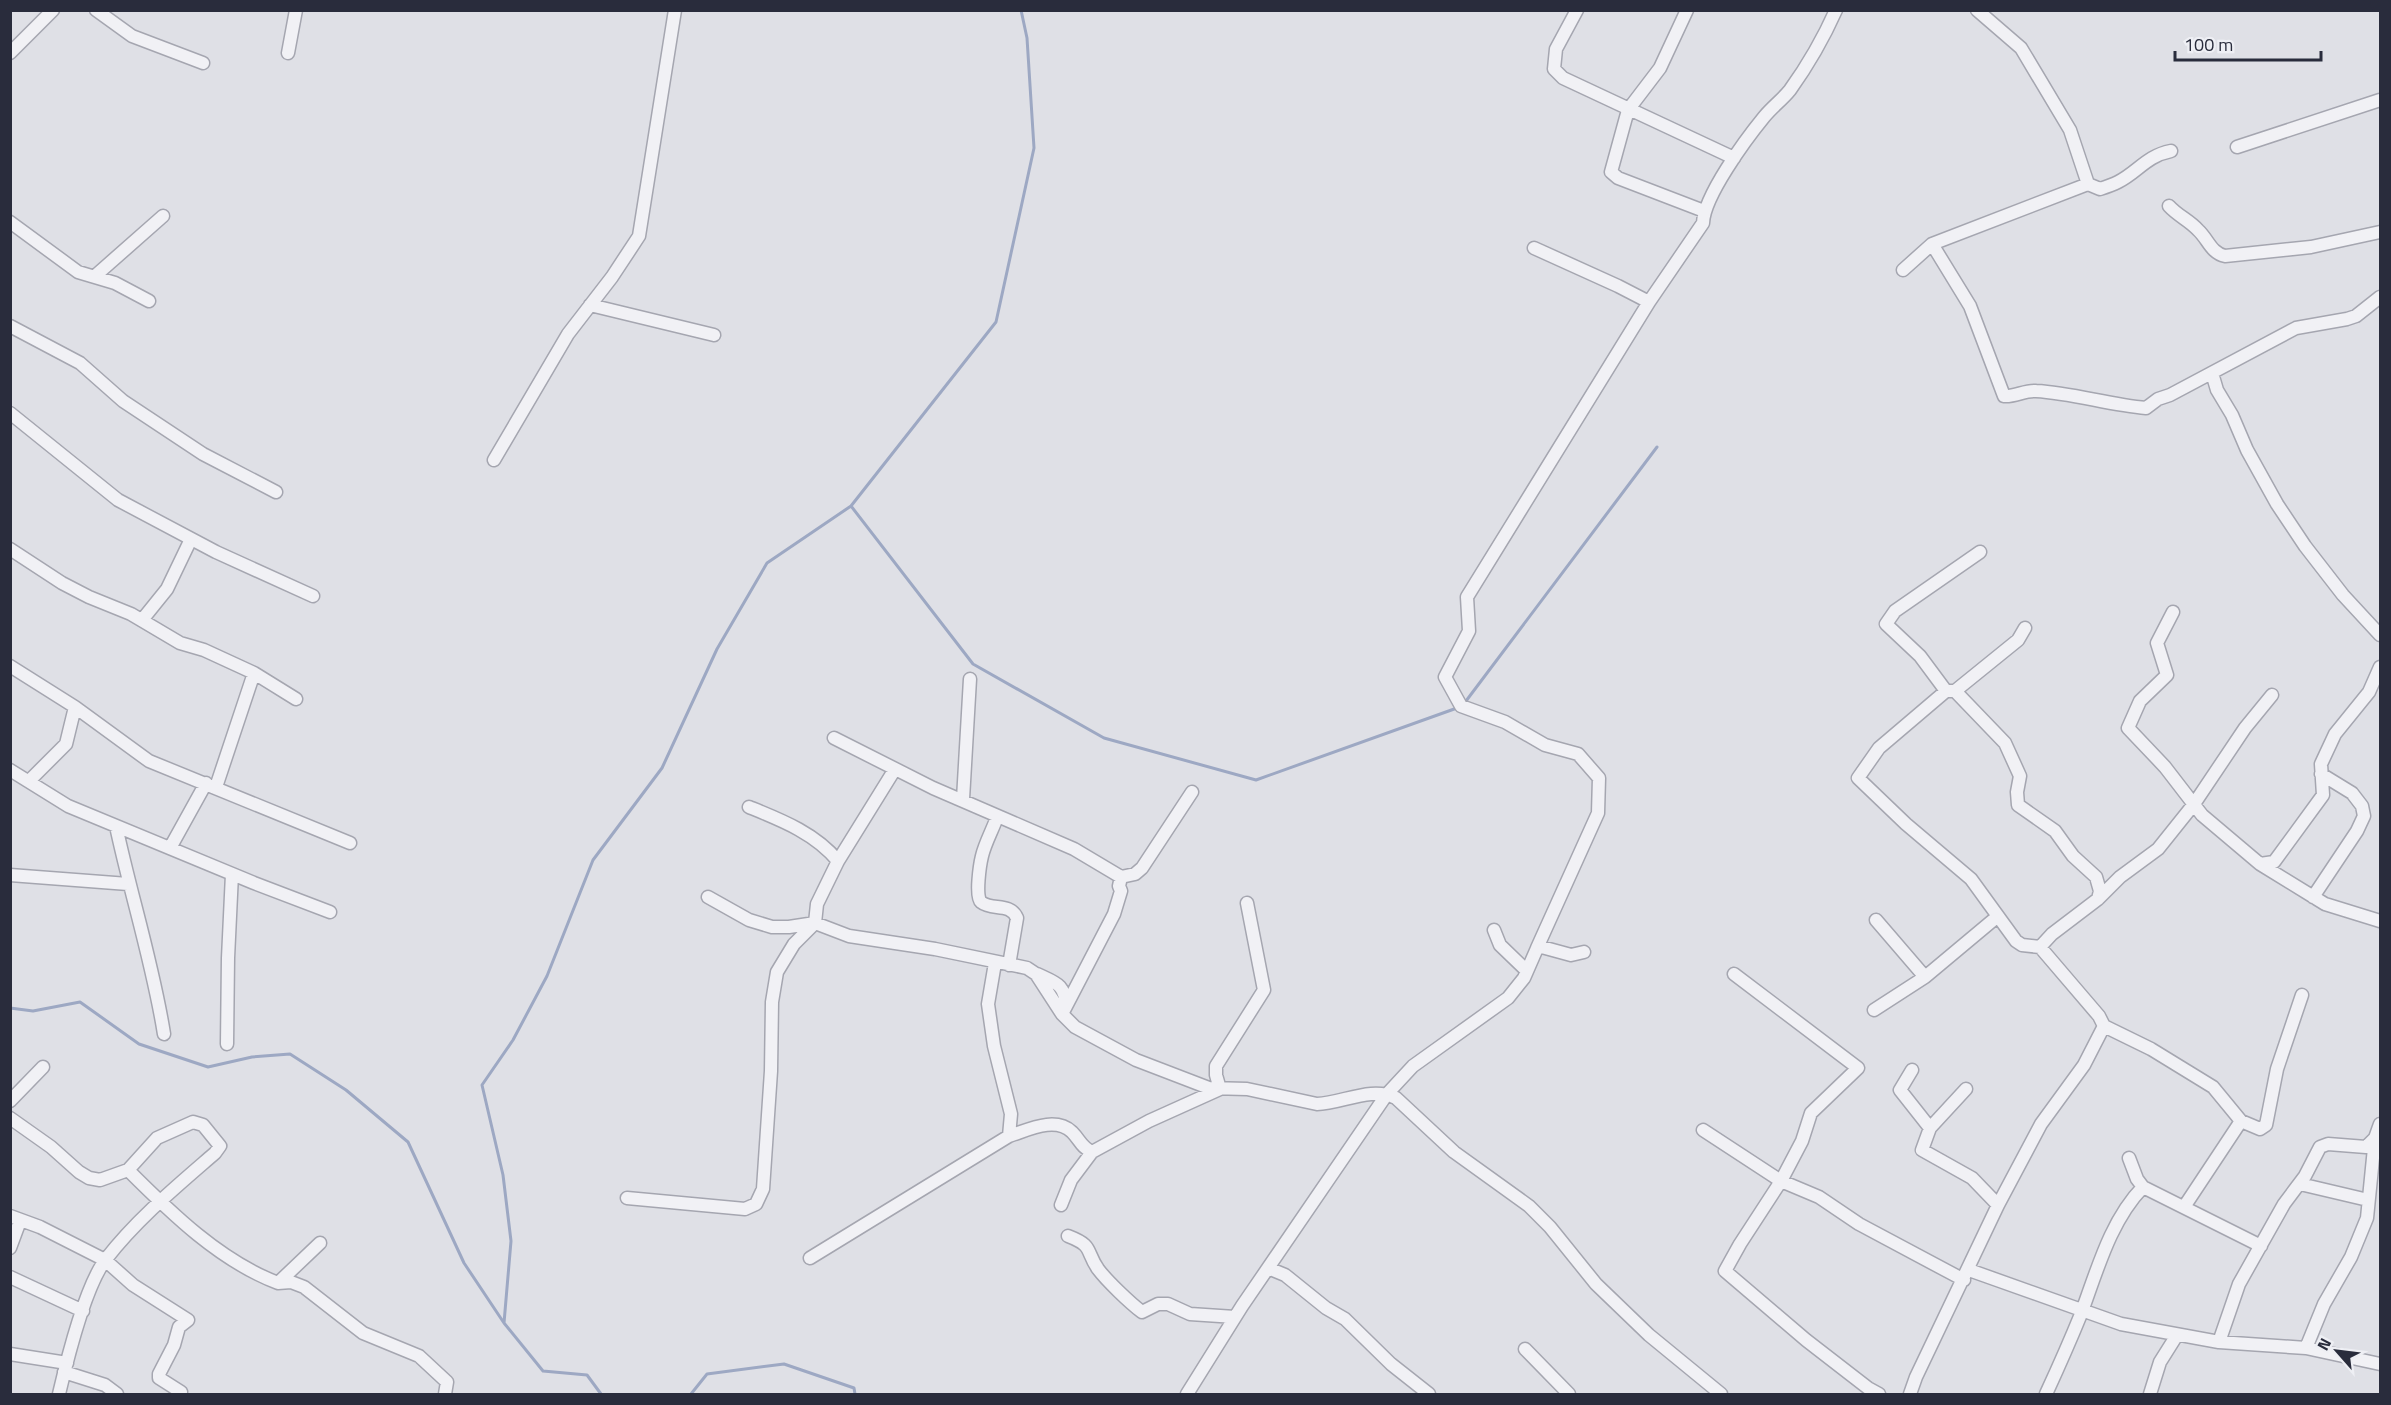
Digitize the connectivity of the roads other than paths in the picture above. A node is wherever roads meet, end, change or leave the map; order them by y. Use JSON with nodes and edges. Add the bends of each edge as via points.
{"nodes":[{"id":1,"x":53,"y":10,"type":"edge"},
{"id":2,"x":96,"y":10,"type":"edge"},
{"id":3,"x":296,"y":10,"type":"edge"},
{"id":4,"x":675,"y":10,"type":"edge"},
{"id":5,"x":1577,"y":10,"type":"edge"},
{"id":6,"x":1688,"y":10,"type":"edge"},
{"id":7,"x":1836,"y":10,"type":"edge"},
{"id":8,"x":1977,"y":10,"type":"edge"},
{"id":9,"x":10,"y":53,"type":"edge"},
{"id":10,"x":288,"y":53,"type":"dead end"},
{"id":11,"x":203,"y":63,"type":"dead end"},
{"id":12,"x":2380,"y":99,"type":"edge"},
{"id":13,"x":1628,"y":110,"type":"junction"},
{"id":14,"x":2237,"y":147,"type":"dead end"},
{"id":15,"x":2171,"y":151,"type":"dead end"},
{"id":16,"x":1734,"y":158,"type":"junction"},
{"id":17,"x":2088,"y":184,"type":"junction"},
{"id":18,"x":2169,"y":206,"type":"dead end"},
{"id":19,"x":1704,"y":211,"type":"junction"},
{"id":20,"x":164,"y":216,"type":"dead end"},
{"id":21,"x":10,"y":222,"type":"edge"},
{"id":22,"x":2380,"y":232,"type":"edge"},
{"id":23,"x":1932,"y":244,"type":"junction"},
{"id":24,"x":1534,"y":248,"type":"dead end"},
{"id":25,"x":1903,"y":270,"type":"dead end"},
{"id":26,"x":95,"y":276,"type":"junction"},
{"id":27,"x":2380,"y":297,"type":"edge"},
{"id":28,"x":149,"y":301,"type":"dead end"},
{"id":29,"x":1648,"y":302,"type":"junction"},
{"id":30,"x":590,"y":305,"type":"junction"},
{"id":31,"x":10,"y":326,"type":"edge"},
{"id":32,"x":714,"y":335,"type":"dead end"},
{"id":33,"x":2212,"y":373,"type":"junction"},
{"id":34,"x":10,"y":413,"type":"edge"},
{"id":35,"x":494,"y":460,"type":"dead end"},
{"id":36,"x":276,"y":492,"type":"dead end"},
{"id":37,"x":191,"y":539,"type":"junction"},
{"id":38,"x":10,"y":549,"type":"edge"},
{"id":39,"x":1980,"y":552,"type":"dead end"},
{"id":40,"x":313,"y":596,"type":"dead end"},
{"id":41,"x":2173,"y":612,"type":"dead end"},
{"id":42,"x":142,"y":620,"type":"junction"},
{"id":43,"x":2025,"y":628,"type":"dead end"},
{"id":44,"x":2380,"y":635,"type":"edge"},
{"id":45,"x":10,"y":666,"type":"edge"},
{"id":46,"x":2380,"y":666,"type":"edge"},
{"id":47,"x":254,"y":673,"type":"junction"},
{"id":48,"x":970,"y":679,"type":"dead end"},
{"id":49,"x":1951,"y":691,"type":"junction"},
{"id":50,"x":2272,"y":695,"type":"dead end"},
{"id":51,"x":296,"y":699,"type":"dead end"},
{"id":52,"x":75,"y":707,"type":"junction"},
{"id":53,"x":834,"y":738,"type":"dead end"},
{"id":54,"x":895,"y":769,"type":"junction"},
{"id":55,"x":10,"y":770,"type":"edge"},
{"id":56,"x":2321,"y":774,"type":"junction"},
{"id":57,"x":30,"y":780,"type":"junction"},
{"id":58,"x":211,"y":785,"type":"junction"},
{"id":59,"x":1192,"y":792,"type":"dead end"},
{"id":60,"x":963,"y":799,"type":"junction"},
{"id":61,"x":2194,"y":804,"type":"junction"},
{"id":62,"x":749,"y":807,"type":"dead end"},
{"id":63,"x":998,"y":817,"type":"junction"},
{"id":64,"x":116,"y":826,"type":"junction"},
{"id":65,"x":350,"y":843,"type":"dead end"},
{"id":66,"x":170,"y":848,"type":"junction"},
{"id":67,"x":838,"y":861,"type":"junction"},
{"id":68,"x":2260,"y":864,"type":"junction"},
{"id":69,"x":232,"y":874,"type":"junction"},
{"id":70,"x":10,"y":875,"type":"edge"},
{"id":71,"x":1121,"y":877,"type":"junction"},
{"id":72,"x":128,"y":884,"type":"junction"},
{"id":73,"x":708,"y":897,"type":"dead end"},
{"id":74,"x":2313,"y":897,"type":"junction"},
{"id":75,"x":2098,"y":899,"type":"junction"},
{"id":76,"x":1247,"y":903,"type":"dead end"},
{"id":77,"x":330,"y":912,"type":"dead end"},
{"id":78,"x":1998,"y":916,"type":"junction"},
{"id":79,"x":1876,"y":920,"type":"dead end"},
{"id":80,"x":2380,"y":921,"type":"edge"},
{"id":81,"x":815,"y":923,"type":"junction"},
{"id":82,"x":1494,"y":930,"type":"dead end"},
{"id":83,"x":2040,"y":947,"type":"junction"},
{"id":84,"x":1537,"y":948,"type":"junction"},
{"id":85,"x":1584,"y":952,"type":"dead end"},
{"id":86,"x":995,"y":963,"type":"junction"},
{"id":87,"x":1009,"y":965,"type":"junction"},
{"id":88,"x":1527,"y":971,"type":"junction"},
{"id":89,"x":1734,"y":974,"type":"dead end"},
{"id":90,"x":1925,"y":977,"type":"junction"},
{"id":91,"x":2302,"y":995,"type":"dead end"},
{"id":92,"x":1064,"y":1010,"type":"junction"},
{"id":93,"x":1874,"y":1010,"type":"dead end"},
{"id":94,"x":2104,"y":1026,"type":"junction"},
{"id":95,"x":164,"y":1034,"type":"dead end"},
{"id":96,"x":227,"y":1044,"type":"dead end"},
{"id":97,"x":43,"y":1067,"type":"dead end"},
{"id":98,"x":1912,"y":1070,"type":"dead end"},
{"id":99,"x":1220,"y":1089,"type":"junction"},
{"id":100,"x":1966,"y":1089,"type":"dead end"},
{"id":101,"x":1387,"y":1094,"type":"junction"},
{"id":102,"x":10,"y":1101,"type":"edge"},
{"id":103,"x":10,"y":1118,"type":"edge"},
{"id":104,"x":2241,"y":1121,"type":"junction"},
{"id":105,"x":2380,"y":1124,"type":"edge"},
{"id":106,"x":1930,"y":1128,"type":"junction"},
{"id":107,"x":1703,"y":1130,"type":"dead end"},
{"id":108,"x":1009,"y":1136,"type":"junction"},
{"id":109,"x":2375,"y":1138,"type":"junction"},
{"id":110,"x":1092,"y":1152,"type":"junction"},
{"id":111,"x":2129,"y":1158,"type":"dead end"},
{"id":112,"x":128,"y":1170,"type":"junction"},
{"id":113,"x":1781,"y":1180,"type":"junction"},
{"id":114,"x":2300,"y":1184,"type":"junction"},
{"id":115,"x":2143,"y":1187,"type":"junction"},
{"id":116,"x":627,"y":1198,"type":"dead end"},
{"id":117,"x":2368,"y":1200,"type":"junction"},
{"id":118,"x":159,"y":1202,"type":"junction"},
{"id":119,"x":1061,"y":1205,"type":"dead end"},
{"id":120,"x":1998,"y":1205,"type":"junction"},
{"id":121,"x":2184,"y":1207,"type":"junction"},
{"id":122,"x":15,"y":1218,"type":"edge"},
{"id":123,"x":1068,"y":1236,"type":"dead end"},
{"id":124,"x":320,"y":1244,"type":"dead end"},
{"id":125,"x":2261,"y":1246,"type":"junction"},
{"id":126,"x":10,"y":1248,"type":"edge"},
{"id":127,"x":810,"y":1258,"type":"dead end"},
{"id":128,"x":105,"y":1260,"type":"junction"},
{"id":129,"x":1268,"y":1268,"type":"junction"},
{"id":130,"x":1966,"y":1275,"type":"junction"},
{"id":131,"x":10,"y":1277,"type":"edge"},
{"id":132,"x":279,"y":1283,"type":"junction"},
{"id":133,"x":83,"y":1311,"type":"junction"},
{"id":134,"x":2082,"y":1311,"type":"junction"},
{"id":135,"x":1235,"y":1317,"type":"junction"},
{"id":136,"x":2177,"y":1335,"type":"junction"},
{"id":137,"x":2219,"y":1341,"type":"junction"},
{"id":138,"x":2306,"y":1347,"type":"junction"},
{"id":139,"x":1525,"y":1349,"type":"dead end"},
{"id":140,"x":10,"y":1354,"type":"edge"},
{"id":141,"x":2380,"y":1364,"type":"edge"},
{"id":142,"x":66,"y":1368,"type":"junction"},
{"id":143,"x":59,"y":1395,"type":"edge"},
{"id":144,"x":117,"y":1395,"type":"edge"},
{"id":145,"x":180,"y":1395,"type":"edge"},
{"id":146,"x":445,"y":1395,"type":"edge"},
{"id":147,"x":1187,"y":1395,"type":"edge"},
{"id":148,"x":1429,"y":1395,"type":"edge"},
{"id":149,"x":1569,"y":1395,"type":"edge"},
{"id":150,"x":1721,"y":1395,"type":"edge"},
{"id":151,"x":1879,"y":1395,"type":"edge"},
{"id":152,"x":1910,"y":1395,"type":"edge"},
{"id":153,"x":2046,"y":1395,"type":"edge"},
{"id":154,"x":2150,"y":1395,"type":"edge"}],
"edges":[{"from":1,"to":9,"type":"street"},
{"from":2,"to":11,"type":"street","via":[[132,36]]},
{"from":3,"to":10,"type":"street"},
{"from":4,"to":30,"type":"street","via":[[639,236]]},
{"from":5,"to":13,"type":"street","via":[[1556,49],[1554,69],[1563,78]]},
{"from":6,"to":13,"type":"street","via":[[1660,68]]},
{"from":7,"to":16,"type":"street","via":[[1800,75]]},
{"from":8,"to":17,"type":"street","via":[[2021,48],[2070,130]]},
{"from":12,"to":14,"type":"street"},
{"from":13,"to":16,"type":"street"},
{"from":13,"to":19,"type":"street","via":[[1611,172]]},
{"from":15,"to":17,"type":"street","via":[[2141,164],[2119,182],[2100,189]]},
{"from":16,"to":19,"type":"street"},
{"from":17,"to":23,"type":"street"},
{"from":18,"to":22,"type":"street","via":[[2200,231],[2214,251],[2225,256],[2311,247]]},
{"from":19,"to":29,"type":"street","via":[[1703,224]]},
{"from":20,"to":26,"type":"street"},
{"from":21,"to":26,"type":"street","via":[[78,272]]},
{"from":23,"to":25,"type":"street"},
{"from":23,"to":33,"type":"street","via":[[1970,306],[2004,396],[2032,390],[2146,408]]},
{"from":24,"to":29,"type":"street"},
{"from":26,"to":28,"type":"street"},
{"from":27,"to":33,"type":"street","via":[[2356,316],[2296,328]]},
{"from":29,"to":84,"type":"street","via":[[1467,597],[1469,631],[1445,677],[1461,706],[1505,722],[1545,745],[1578,753],[1599,778],[1598,813]]},
{"from":30,"to":32,"type":"street"},
{"from":30,"to":35,"type":"street","via":[[568,334]]},
{"from":31,"to":36,"type":"street","via":[[80,363],[123,401],[202,454]]},
{"from":33,"to":44,"type":"street","via":[[2217,390],[2277,504],[2343,595]]},
{"from":34,"to":37,"type":"street","via":[[117,500]]},
{"from":37,"to":40,"type":"street"},
{"from":37,"to":42,"type":"street","via":[[167,589]]},
{"from":38,"to":42,"type":"street","via":[[62,583]]},
{"from":39,"to":49,"type":"street","via":[[1895,611],[1886,624]]},
{"from":41,"to":61,"type":"street","via":[[2157,643],[2167,675],[2140,701],[2128,728]]},
{"from":42,"to":47,"type":"street","via":[[180,643]]},
{"from":43,"to":49,"type":"street","via":[[2018,640]]},
{"from":45,"to":52,"type":"street"},
{"from":46,"to":56,"type":"street","via":[[2369,692],[2335,734],[2321,764]]},
{"from":47,"to":51,"type":"street"},
{"from":47,"to":58,"type":"street"},
{"from":48,"to":60,"type":"street"},
{"from":49,"to":75,"type":"street","via":[[2005,743],[2020,776],[2018,805],[2055,831],[2073,856],[2096,877]]},
{"from":49,"to":78,"type":"street","via":[[1879,748],[1858,778],[1971,879]]},
{"from":50,"to":61,"type":"street"},
{"from":52,"to":57,"type":"street","via":[[66,744]]},
{"from":52,"to":58,"type":"street","via":[[149,761]]},
{"from":53,"to":54,"type":"street"},
{"from":54,"to":60,"type":"street"},
{"from":54,"to":67,"type":"street"},
{"from":55,"to":57,"type":"street"},
{"from":56,"to":68,"type":"street","via":[[2324,795],[2312,813],[2274,862]]},
{"from":56,"to":74,"type":"street","via":[[2352,793],[2364,816]]},
{"from":57,"to":64,"type":"street","via":[[68,806]]},
{"from":58,"to":65,"type":"street"},
{"from":58,"to":66,"type":"street"},
{"from":59,"to":71,"type":"street","via":[[1142,868]]},
{"from":60,"to":63,"type":"street"},
{"from":61,"to":68,"type":"street"},
{"from":61,"to":75,"type":"street","via":[[2158,849]]},
{"from":62,"to":67,"type":"street","via":[[813,838]]},
{"from":63,"to":71,"type":"street","via":[[1074,849]]},
{"from":63,"to":87,"type":"street","via":[[982,855],[977,888],[982,903],[1006,907],[1017,918]]},
{"from":64,"to":66,"type":"street"},
{"from":64,"to":72,"type":"street"},
{"from":66,"to":69,"type":"street"},
{"from":67,"to":81,"type":"street","via":[[817,904]]},
{"from":68,"to":74,"type":"street"},
{"from":69,"to":77,"type":"street"},
{"from":69,"to":96,"type":"street"},
{"from":70,"to":72,"type":"street"},
{"from":71,"to":92,"type":"street","via":[[1114,914]]},
{"from":72,"to":95,"type":"street","via":[[158,992]]},
{"from":73,"to":81,"type":"street","via":[[749,920],[772,927]]},
{"from":74,"to":80,"type":"street"},
{"from":75,"to":83,"type":"street"},
{"from":76,"to":99,"type":"street","via":[[1264,990],[1216,1066]]},
{"from":78,"to":83,"type":"street","via":[[2016,942]]},
{"from":78,"to":90,"type":"street"},
{"from":79,"to":90,"type":"street"},
{"from":81,"to":86,"type":"street","via":[[849,936]]},
{"from":81,"to":116,"type":"street","via":[[794,944],[777,972],[772,1002],[763,1189],[756,1204],[745,1209]]},
{"from":82,"to":88,"type":"street","via":[[1500,945]]},
{"from":83,"to":94,"type":"street"},
{"from":84,"to":85,"type":"street","via":[[1575,955]]},
{"from":84,"to":88,"type":"street"},
{"from":86,"to":87,"type":"street"},
{"from":86,"to":108,"type":"street","via":[[988,1004],[1011,1114]]},
{"from":87,"to":92,"type":"street","via":[[1036,974]]},
{"from":88,"to":101,"type":"street","via":[[1508,998],[1413,1066]]},
{"from":89,"to":113,"type":"street","via":[[1858,1068],[1811,1113]]},
{"from":90,"to":93,"type":"street"},
{"from":91,"to":104,"type":"street","via":[[2277,1069],[2266,1125],[2260,1129]]},
{"from":92,"to":99,"type":"street","via":[[1081,1031],[1136,1060],[1203,1087]]},
{"from":94,"to":104,"type":"street","via":[[2213,1087]]},
{"from":94,"to":120,"type":"street","via":[[2084,1065],[2041,1124]]},
{"from":97,"to":102,"type":"street"},
{"from":98,"to":106,"type":"street","via":[[1900,1090]]},
{"from":99,"to":101,"type":"street","via":[[1247,1089],[1317,1104]]},
{"from":99,"to":110,"type":"street"},
{"from":100,"to":106,"type":"street"},
{"from":101,"to":129,"type":"street"},
{"from":101,"to":150,"type":"street","via":[[1405,1105],[1454,1152],[1529,1206],[1596,1284]]},
{"from":103,"to":112,"type":"street","via":[[89,1178],[109,1178]]},
{"from":104,"to":121,"type":"street"},
{"from":105,"to":109,"type":"street"},
{"from":106,"to":120,"type":"street","via":[[1922,1150],[1972,1178]]},
{"from":107,"to":113,"type":"street"},
{"from":108,"to":110,"type":"street","via":[[1049,1124],[1072,1132]]},
{"from":108,"to":127,"type":"street"},
{"from":109,"to":114,"type":"street","via":[[2366,1147],[2320,1147]]},
{"from":109,"to":117,"type":"street"},
{"from":110,"to":119,"type":"street","via":[[1071,1180]]},
{"from":111,"to":115,"type":"street"},
{"from":112,"to":118,"type":"street"},
{"from":112,"to":118,"type":"street","via":[[157,1138],[193,1122],[203,1125],[216,1138],[220,1146],[215,1152]]},
{"from":113,"to":130,"type":"street","via":[[1819,1197],[1859,1224]]},
{"from":113,"to":151,"type":"street","via":[[1725,1271]]},
{"from":114,"to":117,"type":"street"},
{"from":114,"to":125,"type":"street"},
{"from":115,"to":121,"type":"street"},
{"from":115,"to":134,"type":"street","via":[[2128,1202],[2100,1260]]},
{"from":117,"to":138,"type":"street","via":[[2367,1218],[2351,1257],[2324,1304]]},
{"from":118,"to":128,"type":"street"},
{"from":118,"to":132,"type":"street","via":[[218,1250]]},
{"from":120,"to":130,"type":"street"},
{"from":121,"to":125,"type":"street"},
{"from":122,"to":126,"type":"street"},
{"from":122,"to":128,"type":"street"},
{"from":123,"to":135,"type":"street","via":[[1087,1245],[1097,1267],[1142,1312],[1168,1304],[1190,1314]]},
{"from":124,"to":132,"type":"street"},
{"from":125,"to":137,"type":"street","via":[[2239,1284]]},
{"from":128,"to":133,"type":"street"},
{"from":128,"to":145,"type":"street","via":[[133,1285],[188,1320],[179,1327],[159,1374]]},
{"from":129,"to":135,"type":"street"},
{"from":129,"to":148,"type":"street","via":[[1285,1275],[1345,1319]]},
{"from":130,"to":134,"type":"street"},
{"from":130,"to":152,"type":"street"},
{"from":131,"to":133,"type":"street"},
{"from":132,"to":146,"type":"street","via":[[304,1287],[363,1333],[419,1356],[447,1382]]},
{"from":133,"to":142,"type":"street"},
{"from":134,"to":136,"type":"street","via":[[2121,1324]]},
{"from":134,"to":153,"type":"street"},
{"from":135,"to":147,"type":"street"},
{"from":136,"to":137,"type":"street"},
{"from":136,"to":154,"type":"street","via":[[2160,1362]]},
{"from":137,"to":138,"type":"street"},
{"from":138,"to":141,"type":"street"},
{"from":139,"to":149,"type":"street"},
{"from":140,"to":142,"type":"street"},
{"from":142,"to":143,"type":"street"},
{"from":142,"to":144,"type":"street","via":[[105,1385]]}]}
